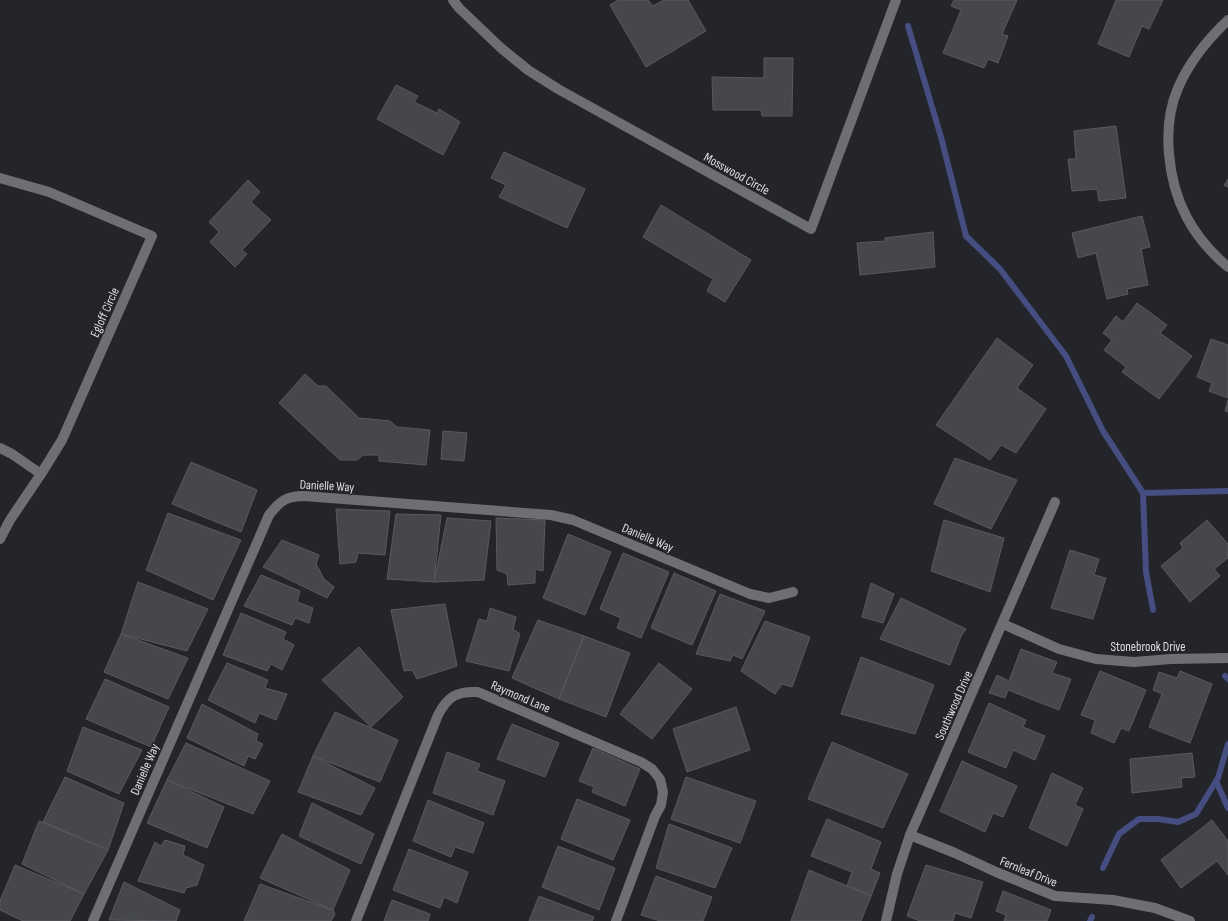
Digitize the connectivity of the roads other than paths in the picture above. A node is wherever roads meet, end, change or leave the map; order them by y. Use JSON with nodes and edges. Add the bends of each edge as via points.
{"nodes":[{"id":1,"x":453,"y":0,"type":"edge"},
{"id":2,"x":896,"y":0,"type":"edge"},
{"id":3,"x":1228,"y":20,"type":"edge"},
{"id":4,"x":0,"y":178,"type":"edge"},
{"id":5,"x":1228,"y":267,"type":"edge"},
{"id":6,"x":0,"y":448,"type":"edge"},
{"id":7,"x":41,"y":474,"type":"junction"},
{"id":8,"x":1055,"y":502,"type":"dead end"},
{"id":9,"x":0,"y":539,"type":"edge"},
{"id":10,"x":793,"y":592,"type":"dead end"},
{"id":11,"x":1003,"y":624,"type":"junction"},
{"id":12,"x":1228,"y":658,"type":"edge"},
{"id":13,"x":910,"y":835,"type":"junction"},
{"id":14,"x":92,"y":921,"type":"edge"},
{"id":15,"x":356,"y":921,"type":"edge"},
{"id":16,"x":616,"y":921,"type":"edge"},
{"id":17,"x":886,"y":921,"type":"edge"},
{"id":18,"x":1190,"y":921,"type":"edge"}],
"edges":[{"from":1,"to":2,"type":"street","name":"Mosswood Circle","via":[[501,48],[558,90],[811,229]]},
{"from":3,"to":5,"type":"street","via":[[1193,59],[1178,88],[1168,139],[1170,172],[1186,218],[1215,256]]},
{"from":4,"to":7,"type":"street","name":"Egloff Circle","via":[[49,192],[152,236],[62,440]]},
{"from":6,"to":7,"type":"street"},
{"from":7,"to":9,"type":"street","name":"Egloff Circle"},
{"from":8,"to":11,"type":"street","name":"Southwood Drive"},
{"from":10,"to":14,"type":"street","name":"Danielle Way","via":[[769,598],[750,594],[573,520],[551,514],[304,496],[284,500],[269,515]]},
{"from":11,"to":12,"type":"street","name":"Stonebrook Drive","via":[[1059,649],[1096,659],[1134,662]]},
{"from":11,"to":13,"type":"street","name":"Southwood Drive"},
{"from":13,"to":17,"type":"street","name":"Southwood Drive","via":[[897,874]]},
{"from":13,"to":18,"type":"street","name":"Fernleaf Drive","via":[[1055,896],[1113,900],[1155,908]]},
{"from":15,"to":16,"type":"street","name":"Raymond Lane","via":[[438,715],[444,704],[454,696],[465,692],[478,692],[641,762],[652,769],[660,779],[663,792],[661,805]]}]}
